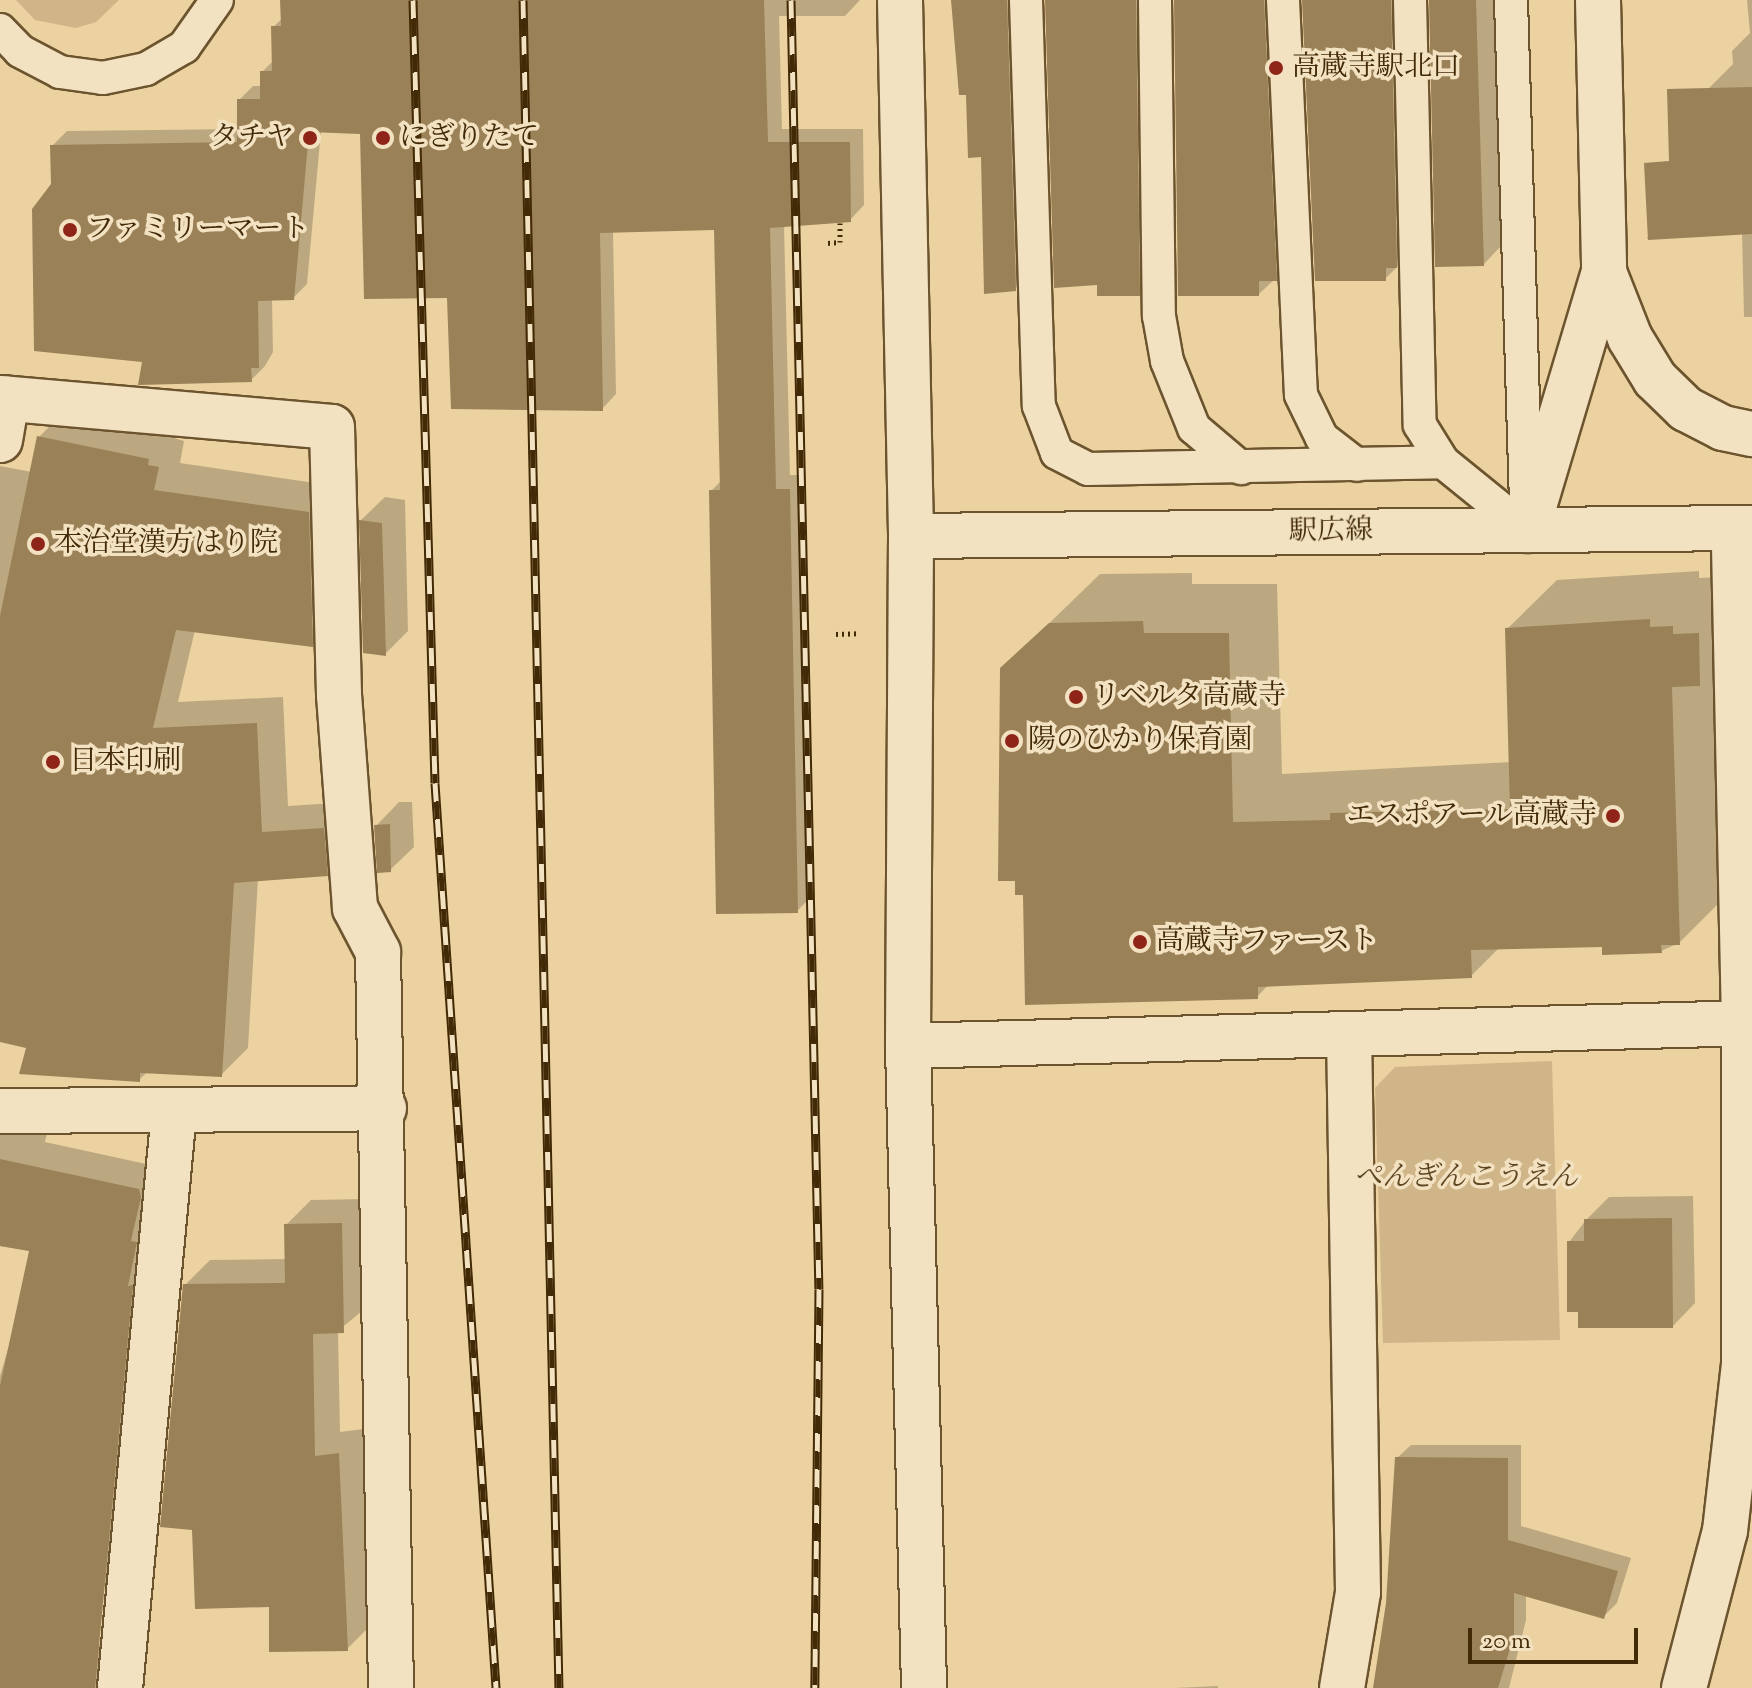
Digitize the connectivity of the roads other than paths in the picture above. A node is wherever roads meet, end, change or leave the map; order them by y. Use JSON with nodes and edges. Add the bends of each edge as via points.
{"nodes":[{"id":1,"x":217,"y":0,"type":"edge"},
{"id":2,"x":900,"y":0,"type":"edge"},
{"id":3,"x":1026,"y":0,"type":"edge"},
{"id":4,"x":1155,"y":0,"type":"edge"},
{"id":5,"x":1283,"y":0,"type":"edge"},
{"id":6,"x":1410,"y":0,"type":"edge"},
{"id":7,"x":1511,"y":0,"type":"edge"},
{"id":8,"x":1598,"y":0,"type":"edge"},
{"id":9,"x":0,"y":30,"type":"edge"},
{"id":10,"x":1604,"y":272,"type":"junction"},
{"id":11,"x":2,"y":412,"type":"edge"},
{"id":12,"x":1752,"y":434,"type":"edge"},
{"id":13,"x":1443,"y":462,"type":"junction"},
{"id":14,"x":1357,"y":465,"type":"junction"},
{"id":15,"x":1241,"y":468,"type":"junction"},
{"id":16,"x":1743,"y":528,"type":"edge"},
{"id":17,"x":1527,"y":530,"type":"junction"},
{"id":18,"x":911,"y":536,"type":"junction"},
{"id":19,"x":1748,"y":1023,"type":"edge"},
{"id":20,"x":1349,"y":1034,"type":"junction"},
{"id":21,"x":908,"y":1046,"type":"junction"},
{"id":22,"x":384,"y":1108,"type":"junction"},
{"id":23,"x":0,"y":1111,"type":"edge"},
{"id":24,"x":174,"y":1111,"type":"junction"},
{"id":25,"x":120,"y":1688,"type":"edge"},
{"id":26,"x":391,"y":1688,"type":"edge"},
{"id":27,"x":924,"y":1688,"type":"edge"},
{"id":28,"x":1342,"y":1688,"type":"edge"},
{"id":29,"x":1684,"y":1688,"type":"edge"}],
"edges":[{"from":1,"to":9,"type":"lane","via":[[184,47],[146,69],[103,78],[60,72],[20,51]]},
{"from":2,"to":18,"type":"street"},
{"from":3,"to":15,"type":"lane","via":[[1039,406],[1057,453],[1088,469]]},
{"from":4,"to":15,"type":"lane","via":[[1159,316],[1167,361],[1194,428]]},
{"from":5,"to":14,"type":"lane","via":[[1301,395],[1322,438]]},
{"from":6,"to":13,"type":"lane","via":[[1420,425]]},
{"from":7,"to":17,"type":"lane"},
{"from":8,"to":10,"type":"street"},
{"from":10,"to":12,"type":"street","via":[[1630,338],[1655,379],[1686,409],[1723,428]]},
{"from":10,"to":17,"type":"street"},
{"from":11,"to":22,"type":"street","via":[[332,427],[339,695],[355,908],[378,952]]},
{"from":13,"to":14,"type":"lane"},
{"from":13,"to":17,"type":"lane"},
{"from":14,"to":15,"type":"lane"},
{"from":16,"to":17,"type":"street","name":"駅広線"},
{"from":16,"to":19,"type":"street"},
{"from":17,"to":18,"type":"street","name":"駅広線"},
{"from":18,"to":21,"type":"street"},
{"from":19,"to":20,"type":"street"},
{"from":19,"to":29,"type":"street","via":[[1744,1363],[1725,1531]]},
{"from":20,"to":21,"type":"street"},
{"from":20,"to":28,"type":"street","via":[[1358,1592]]},
{"from":21,"to":27,"type":"street"},
{"from":22,"to":24,"type":"street"},
{"from":22,"to":26,"type":"street"},
{"from":23,"to":24,"type":"street"},
{"from":24,"to":25,"type":"street"}]}
